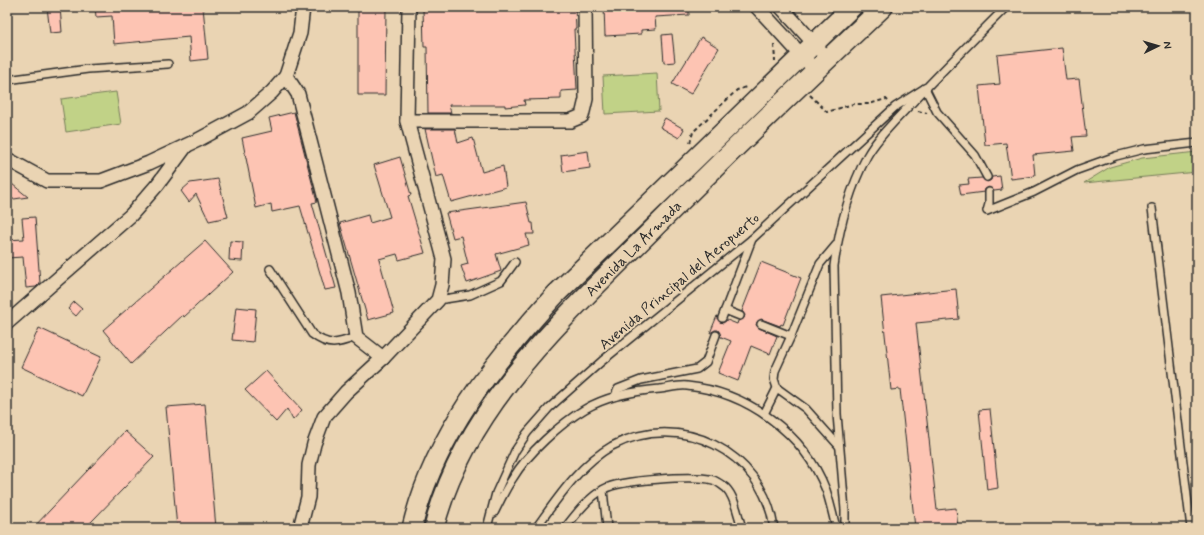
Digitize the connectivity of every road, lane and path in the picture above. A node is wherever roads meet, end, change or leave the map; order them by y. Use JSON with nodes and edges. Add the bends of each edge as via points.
{"nodes":[{"id":1,"x":303,"y":7,"type":"edge"},
{"id":2,"x":409,"y":7,"type":"edge"},
{"id":3,"x":584,"y":7,"type":"edge"},
{"id":4,"x":757,"y":7,"type":"edge"},
{"id":5,"x":781,"y":7,"type":"edge"},
{"id":6,"x":852,"y":7,"type":"edge"},
{"id":7,"x":883,"y":7,"type":"edge"},
{"id":8,"x":1006,"y":7,"type":"edge"},
{"id":9,"x":807,"y":50,"type":"junction"},
{"id":10,"x":168,"y":64,"type":"dead end"},
{"id":11,"x":822,"y":65,"type":"junction"},
{"id":12,"x":286,"y":76,"type":"junction"},
{"id":13,"x":7,"y":80,"type":"edge"},
{"id":14,"x":801,"y":86,"type":"junction"},
{"id":15,"x":925,"y":88,"type":"junction"},
{"id":16,"x":895,"y":107,"type":"junction"},
{"id":17,"x":936,"y":110,"type":"junction"},
{"id":18,"x":903,"y":112,"type":"junction"},
{"id":19,"x":407,"y":121,"type":"junction"},
{"id":20,"x":1197,"y":142,"type":"edge"},
{"id":21,"x":188,"y":145,"type":"junction"},
{"id":22,"x":7,"y":159,"type":"edge"},
{"id":23,"x":987,"y":177,"type":"dead end"},
{"id":24,"x":988,"y":192,"type":"dead end"},
{"id":25,"x":1152,"y":208,"type":"dead end"},
{"id":26,"x":752,"y":239,"type":"junction"},
{"id":27,"x":837,"y":244,"type":"junction"},
{"id":28,"x":515,"y":262,"type":"dead end"},
{"id":29,"x":270,"y":269,"type":"dead end"},
{"id":30,"x":438,"y":300,"type":"junction"},
{"id":31,"x":725,"y":310,"type":"junction"},
{"id":32,"x":740,"y":316,"type":"dead end"},
{"id":33,"x":722,"y":318,"type":"dead end"},
{"id":34,"x":7,"y":323,"type":"edge"},
{"id":35,"x":761,"y":324,"type":"dead end"},
{"id":36,"x":716,"y":335,"type":"dead end"},
{"id":37,"x":791,"y":336,"type":"junction"},
{"id":38,"x":356,"y":337,"type":"junction"},
{"id":39,"x":383,"y":358,"type":"junction"},
{"id":40,"x":777,"y":388,"type":"junction"},
{"id":41,"x":615,"y":396,"type":"junction"},
{"id":42,"x":764,"y":414,"type":"junction"},
{"id":43,"x":839,"y":446,"type":"junction"},
{"id":44,"x":603,"y":490,"type":"junction"},
{"id":45,"x":488,"y":526,"type":"edge"},
{"id":46,"x":300,"y":528,"type":"edge"},
{"id":47,"x":412,"y":528,"type":"edge"},
{"id":48,"x":434,"y":528,"type":"edge"},
{"id":49,"x":536,"y":528,"type":"edge"},
{"id":50,"x":565,"y":528,"type":"edge"},
{"id":51,"x":607,"y":528,"type":"edge"},
{"id":52,"x":742,"y":528,"type":"edge"},
{"id":53,"x":774,"y":528,"type":"edge"},
{"id":54,"x":836,"y":528,"type":"edge"},
{"id":55,"x":845,"y":528,"type":"edge"},
{"id":56,"x":1191,"y":528,"type":"edge"}],
"edges":[{"from":1,"to":12,"type":"street","via":[[300,33]]},
{"from":2,"to":19,"type":"street"},
{"from":3,"to":19,"type":"street","via":[[586,99],[582,116],[570,121]]},
{"from":4,"to":9,"type":"street"},
{"from":5,"to":9,"type":"street"},
{"from":6,"to":9,"type":"main road","name":"Avenida La Armada"},
{"from":7,"to":11,"type":"main road","name":"Avenida La Armada"},
{"from":8,"to":15,"type":"lane","name":"Avenida Principal del Aeropuerto"},
{"from":9,"to":11,"type":"street"},
{"from":9,"to":47,"type":"main road","name":"Avenida La Armada","via":[[781,64],[521,332],[470,399],[449,432],[433,465]]},
{"from":10,"to":13,"type":"lane","via":[[88,69]]},
{"from":11,"to":14,"type":"main road","name":"Avenida La Armada"},
{"from":12,"to":21,"type":"street","via":[[248,113]]},
{"from":12,"to":38,"type":"street","via":[[300,101],[349,292]]},
{"from":14,"to":16,"type":"path","via":[[827,112],[852,104],[869,104],[886,99]]},
{"from":14,"to":48,"type":"main road","name":"Avenida La Armada","via":[[683,199],[548,336],[521,367],[500,394],[467,449],[451,479]]},
{"from":15,"to":16,"type":"lane","name":"Avenida Principal del Aeropuerto"},
{"from":15,"to":17,"type":"lane"},
{"from":15,"to":18,"type":"lane","name":"Avenida Principal del Aeropuerto"},
{"from":16,"to":26,"type":"lane","name":"Avenida Principal del Aeropuerto"},
{"from":17,"to":18,"type":"path","via":[[931,115],[919,110],[906,115]]},
{"from":17,"to":23,"type":"lane","via":[[975,155]]},
{"from":18,"to":27,"type":"lane","name":"Avenida Principal del Aeropuerto","via":[[867,155],[850,196]]},
{"from":19,"to":30,"type":"street","via":[[444,259]]},
{"from":20,"to":24,"type":"lane","via":[[1144,149],[1116,156],[1077,170],[1034,192],[987,211]]},
{"from":21,"to":22,"type":"street","via":[[101,181],[47,181]]},
{"from":21,"to":34,"type":"street","via":[[131,215]]},
{"from":25,"to":56,"type":"lane"},
{"from":26,"to":31,"type":"lane"},
{"from":26,"to":45,"type":"lane","name":"Avenida Principal del Aeropuerto","via":[[602,361],[549,408],[515,451],[496,492]]},
{"from":27,"to":37,"type":"lane","via":[[820,264]]},
{"from":27,"to":43,"type":"lane","name":"Avenida Principal del Aeropuerto","via":[[833,304]]},
{"from":28,"to":30,"type":"lane","via":[[501,281],[470,295]]},
{"from":29,"to":38,"type":"lane","via":[[312,334],[322,341],[332,343]]},
{"from":30,"to":39,"type":"street"},
{"from":31,"to":32,"type":"lane"},
{"from":31,"to":33,"type":"lane"},
{"from":35,"to":37,"type":"lane"},
{"from":36,"to":41,"type":"lane","via":[[706,362],[697,369],[642,380],[618,389]]},
{"from":37,"to":40,"type":"lane","via":[[775,370],[774,380]]},
{"from":38,"to":39,"type":"street"},
{"from":39,"to":46,"type":"street","via":[[346,392],[324,417],[309,465],[308,497]]},
{"from":40,"to":42,"type":"lane"},
{"from":40,"to":43,"type":"lane","via":[[806,409]]},
{"from":41,"to":42,"type":"lane","name":"Avenida Principal del Aeropuerto","via":[[685,386],[719,392]]},
{"from":41,"to":45,"type":"lane","name":"Avenida Principal del Aeropuerto","via":[[584,409],[542,444],[513,477]]},
{"from":42,"to":54,"type":"lane","name":"Avenida Principal del Aeropuerto","via":[[799,446],[815,469],[825,490]]},
{"from":43,"to":55,"type":"lane","name":"Avenida Principal del Aeropuerto","via":[[846,510]]},
{"from":44,"to":50,"type":"lane","via":[[591,498]]},
{"from":44,"to":51,"type":"lane"},
{"from":44,"to":52,"type":"lane","via":[[632,482],[693,478],[714,480],[726,489]]},
{"from":49,"to":53,"type":"lane","via":[[581,470],[611,447],[647,435],[671,433],[699,437],[725,450],[737,460],[758,484],[766,500]]}]}
